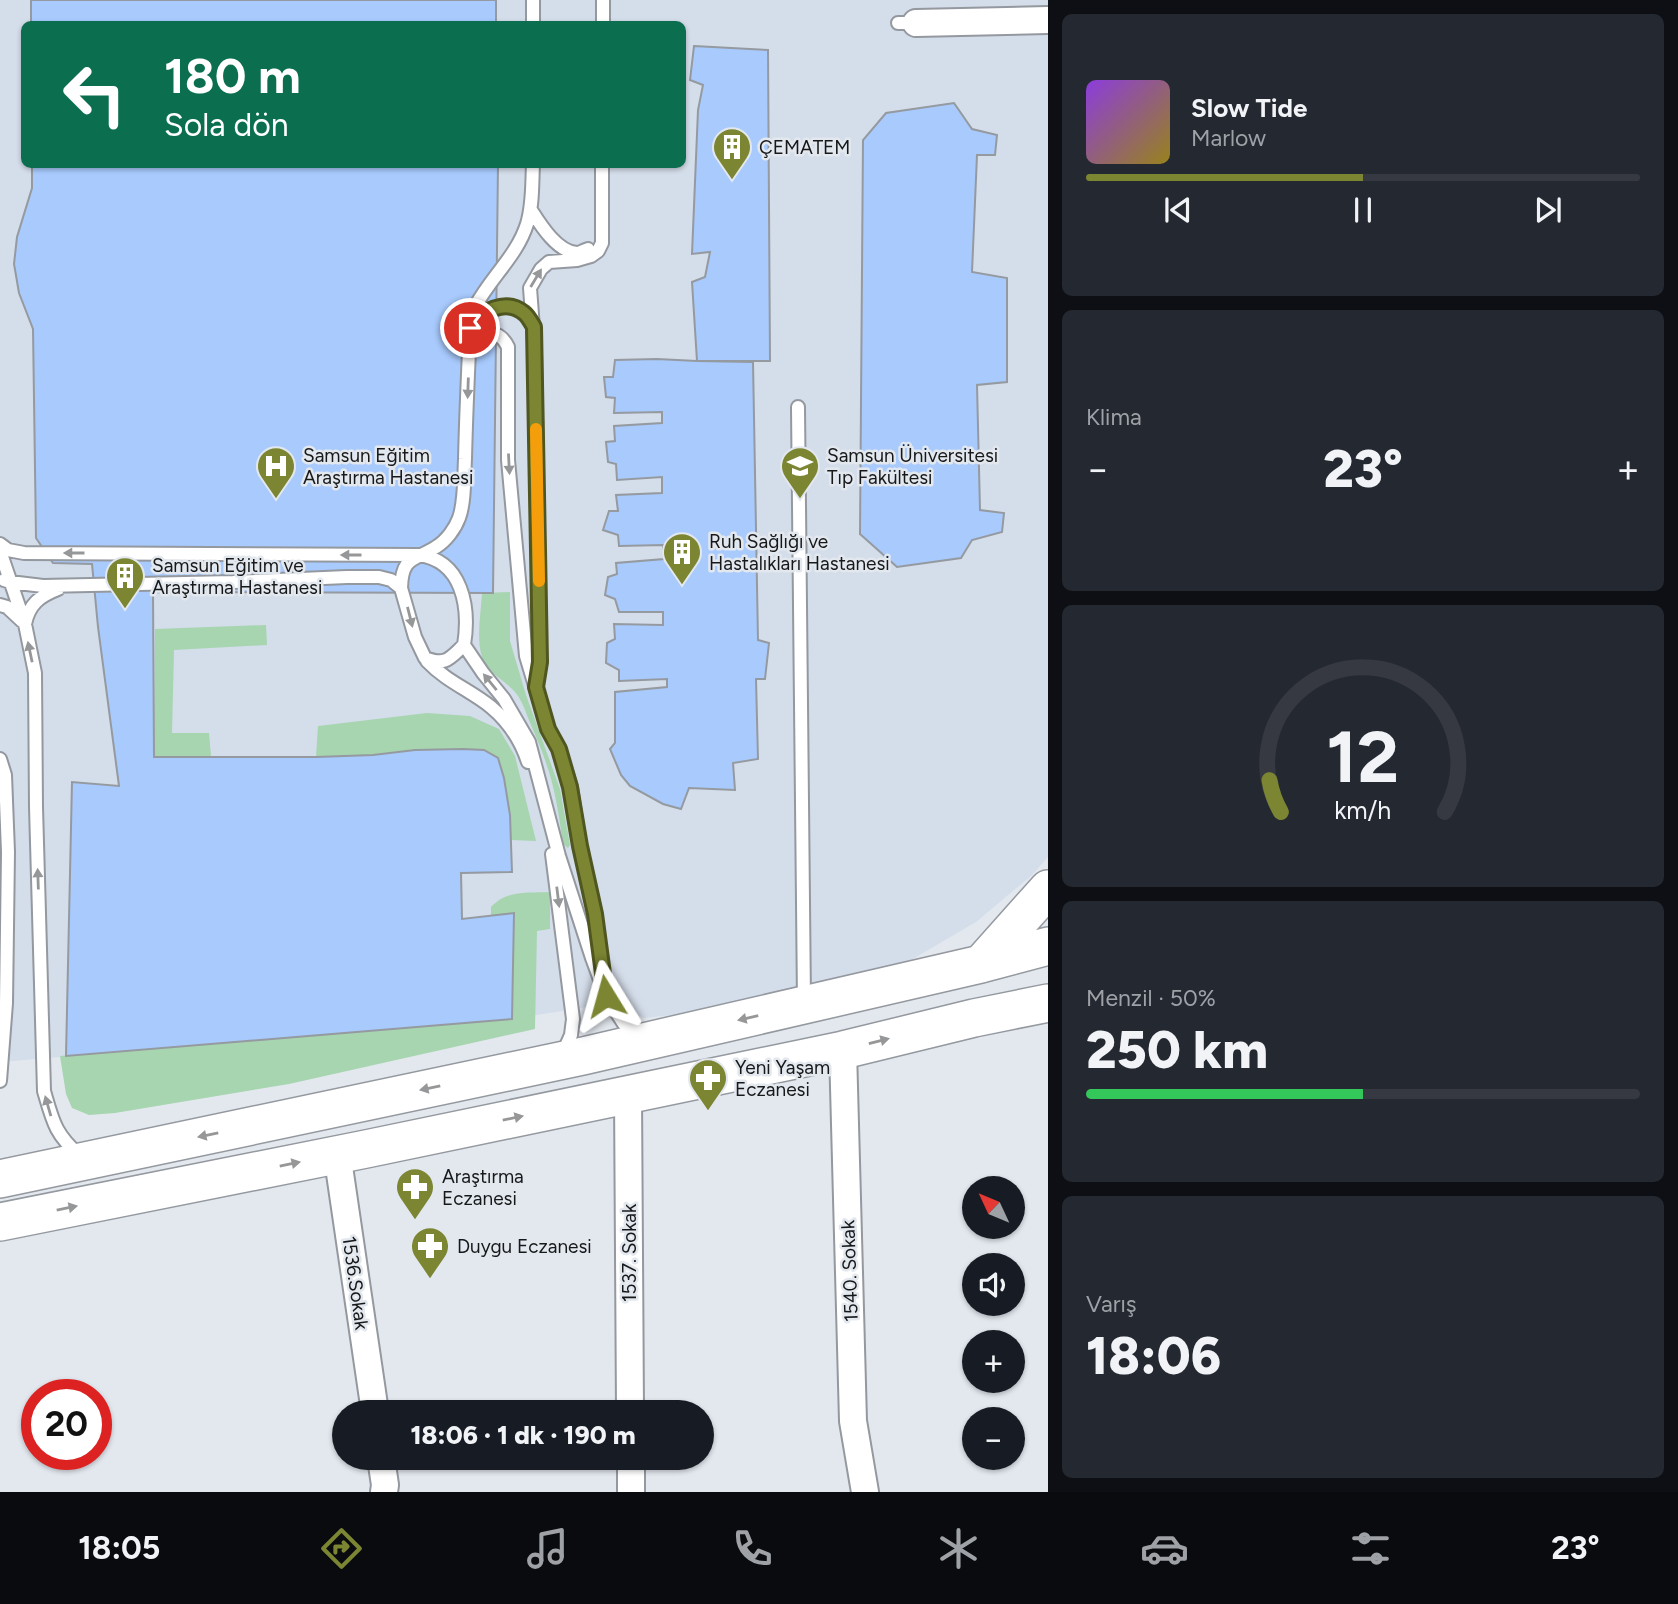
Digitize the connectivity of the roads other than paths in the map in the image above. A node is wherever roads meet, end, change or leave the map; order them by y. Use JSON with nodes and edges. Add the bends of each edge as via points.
{"nodes":[{"id":1,"x":533,"y":0,"type":"edge"},
{"id":2,"x":603,"y":0,"type":"edge"},
{"id":3,"x":1048,"y":20,"type":"edge"},
{"id":4,"x":533,"y":21,"type":"edge"},
{"id":5,"x":603,"y":21,"type":"edge"},
{"id":6,"x":907,"y":23,"type":"dead end"},
{"id":7,"x":533,"y":168,"type":"edge"},
{"id":8,"x":602,"y":168,"type":"edge"},
{"id":9,"x":531,"y":210,"type":"junction"},
{"id":10,"x":602,"y":233,"type":"junction"},
{"id":11,"x":534,"y":327,"type":"junction"},
{"id":12,"x":470,"y":328,"type":"junction"},
{"id":13,"x":797,"y":407,"type":"dead end"},
{"id":14,"x":2,"y":550,"type":"edge"},
{"id":15,"x":418,"y":555,"type":"junction"},
{"id":16,"x":5,"y":580,"type":"edge"},
{"id":17,"x":66,"y":586,"type":"junction"},
{"id":18,"x":401,"y":588,"type":"junction"},
{"id":19,"x":0,"y":605,"type":"edge"},
{"id":20,"x":25,"y":624,"type":"junction"},
{"id":21,"x":464,"y":645,"type":"junction"},
{"id":22,"x":425,"y":658,"type":"junction"},
{"id":23,"x":536,"y":687,"type":"junction"},
{"id":24,"x":0,"y":759,"type":"edge"},
{"id":25,"x":580,"y":846,"type":"junction"},
{"id":26,"x":559,"y":856,"type":"junction"},
{"id":27,"x":1048,"y":889,"type":"edge"},
{"id":28,"x":1048,"y":946,"type":"edge"},
{"id":29,"x":981,"y":964,"type":"junction"},
{"id":30,"x":606,"y":996,"type":"junction"},
{"id":31,"x":1048,"y":1003,"type":"edge"},
{"id":32,"x":804,"y":1004,"type":"junction"},
{"id":33,"x":655,"y":1039,"type":"junction"},
{"id":34,"x":843,"y":1050,"type":"junction"},
{"id":35,"x":1,"y":1053,"type":"edge"},
{"id":36,"x":559,"y":1061,"type":"junction"},
{"id":37,"x":0,"y":1081,"type":"edge"},
{"id":38,"x":628,"y":1094,"type":"junction"},
{"id":39,"x":337,"y":1153,"type":"junction"},
{"id":40,"x":86,"y":1161,"type":"junction"},
{"id":41,"x":0,"y":1179,"type":"edge"},
{"id":42,"x":0,"y":1222,"type":"edge"},
{"id":43,"x":373,"y":1400,"type":"edge"},
{"id":44,"x":631,"y":1400,"type":"edge"},
{"id":45,"x":383,"y":1470,"type":"edge"},
{"id":46,"x":631,"y":1470,"type":"edge"},
{"id":47,"x":384,"y":1492,"type":"edge"},
{"id":48,"x":631,"y":1492,"type":"edge"},
{"id":49,"x":865,"y":1492,"type":"edge"}],
"edges":[{"from":1,"to":4,"type":"lane"},
{"from":2,"to":5,"type":"lane"},
{"from":3,"to":6,"type":"street"},
{"from":7,"to":9,"type":"lane"},
{"from":8,"to":10,"type":"lane"},
{"from":9,"to":10,"type":"lane","via":[[549,236],[577,253],[590,249]]},
{"from":9,"to":12,"type":"lane","via":[[511,257],[474,310]]},
{"from":11,"to":10,"type":"lane","one_way":true,"via":[[530,288],[541,269],[549,262],[591,256],[602,243]]},
{"from":11,"to":12,"type":"lane","via":[[526,314],[513,306],[483,314]]},
{"from":11,"to":23,"type":"lane","via":[[540,662]]},
{"from":12,"to":15,"type":"lane","one_way":true,"via":[[461,515],[438,547]]},
{"from":12,"to":23,"type":"lane","one_way":true,"via":[[480,336],[499,334],[509,347],[509,473],[526,656]]},
{"from":13,"to":32,"type":"lane"},
{"from":15,"to":14,"type":"lane","one_way":true},
{"from":14,"to":16,"type":"lane"},
{"from":15,"to":18,"type":"lane","via":[[402,574]]},
{"from":15,"to":21,"type":"lane","via":[[440,562],[460,585],[467,625]]},
{"from":16,"to":17,"type":"lane"},
{"from":16,"to":20,"type":"lane"},
{"from":17,"to":18,"type":"lane","via":[[347,577],[391,580]]},
{"from":17,"to":20,"type":"lane","via":[[37,599]]},
{"from":18,"to":22,"type":"lane","one_way":true},
{"from":19,"to":20,"type":"lane"},
{"from":40,"to":20,"type":"lane","one_way":true,"via":[[67,1145],[54,1125],[44,1091],[35,673]]},
{"from":21,"to":22,"type":"lane","via":[[448,660],[437,663]]},
{"from":26,"to":21,"type":"lane","one_way":true,"via":[[530,742]]},
{"from":22,"to":36,"type":"lane","one_way":true,"via":[[439,673],[491,706],[518,737],[527,759],[553,861],[573,1019]]},
{"from":23,"to":25,"type":"lane","via":[[570,787]]},
{"from":24,"to":35,"type":"lane","via":[[5,775],[8,852]]},
{"from":25,"to":26,"type":"lane","via":[[573,865]]},
{"from":25,"to":30,"type":"lane"},
{"from":26,"to":30,"type":"lane"},
{"from":27,"to":29,"type":"street"},
{"from":28,"to":29,"type":"street"},
{"from":29,"to":32,"type":"street"},
{"from":30,"to":33,"type":"lane","via":[[624,1024]]},
{"from":34,"to":31,"type":"street","one_way":true},
{"from":32,"to":33,"type":"street","one_way":true},
{"from":33,"to":36,"type":"street"},
{"from":34,"to":38,"type":"street"},
{"from":34,"to":49,"type":"street","name":"1540. Sokak","via":[[853,1421]]},
{"from":35,"to":37,"type":"lane"},
{"from":36,"to":40,"type":"street","one_way":true},
{"from":39,"to":38,"type":"street","one_way":true},
{"from":38,"to":44,"type":"street","name":"1537. Sokak"},
{"from":42,"to":39,"type":"street","one_way":true},
{"from":39,"to":43,"type":"street","name":"1536.Sokak"},
{"from":40,"to":41,"type":"street"},
{"from":45,"to":47,"type":"street"},
{"from":46,"to":48,"type":"street"}]}
